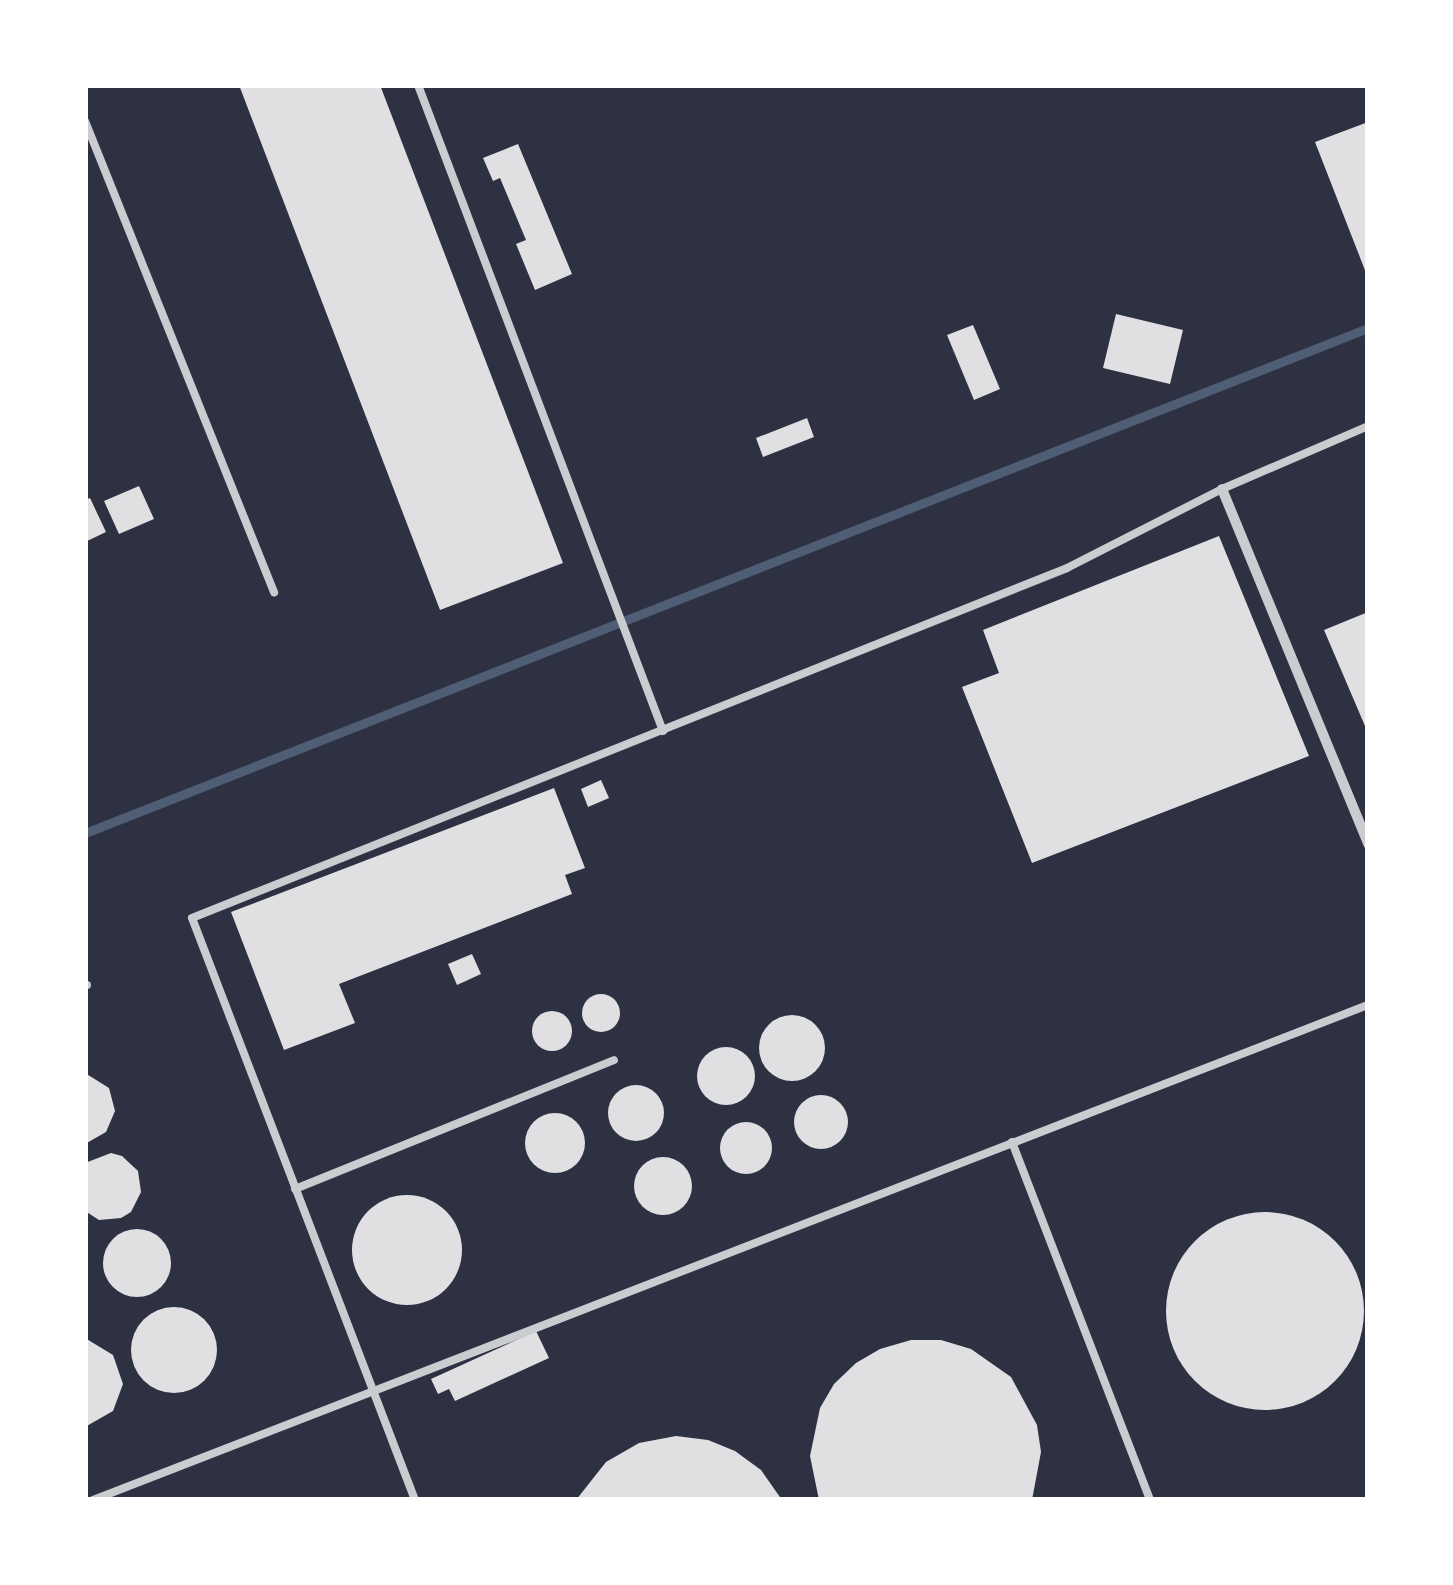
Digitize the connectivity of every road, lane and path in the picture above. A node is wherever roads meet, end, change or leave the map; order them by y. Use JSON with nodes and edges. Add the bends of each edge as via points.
{"nodes":[{"id":1,"x":418,"y":85,"type":"edge"},
{"id":2,"x":85,"y":120,"type":"edge"},
{"id":3,"x":1368,"y":426,"type":"edge"},
{"id":4,"x":1222,"y":489,"type":"junction"},
{"id":5,"x":274,"y":592,"type":"dead end"},
{"id":6,"x":663,"y":731,"type":"junction"},
{"id":7,"x":1368,"y":844,"type":"edge"},
{"id":8,"x":1368,"y":1005,"type":"edge"},
{"id":9,"x":614,"y":1060,"type":"dead end"},
{"id":10,"x":1012,"y":1142,"type":"junction"},
{"id":11,"x":295,"y":1189,"type":"junction"},
{"id":12,"x":373,"y":1394,"type":"junction"},
{"id":13,"x":93,"y":1500,"type":"edge"},
{"id":14,"x":415,"y":1500,"type":"edge"},
{"id":15,"x":1150,"y":1500,"type":"edge"}],
"edges":[{"from":1,"to":6,"type":"lane"},
{"from":2,"to":5,"type":"lane"},
{"from":3,"to":4,"type":"lane"},
{"from":4,"to":6,"type":"lane","via":[[1067,568]]},
{"from":4,"to":7,"type":"street"},
{"from":6,"to":11,"type":"lane","via":[[192,918]]},
{"from":8,"to":10,"type":"lane"},
{"from":9,"to":11,"type":"lane"},
{"from":10,"to":12,"type":"lane"},
{"from":10,"to":15,"type":"lane"},
{"from":11,"to":12,"type":"lane"},
{"from":12,"to":13,"type":"lane"},
{"from":12,"to":14,"type":"lane"}]}
